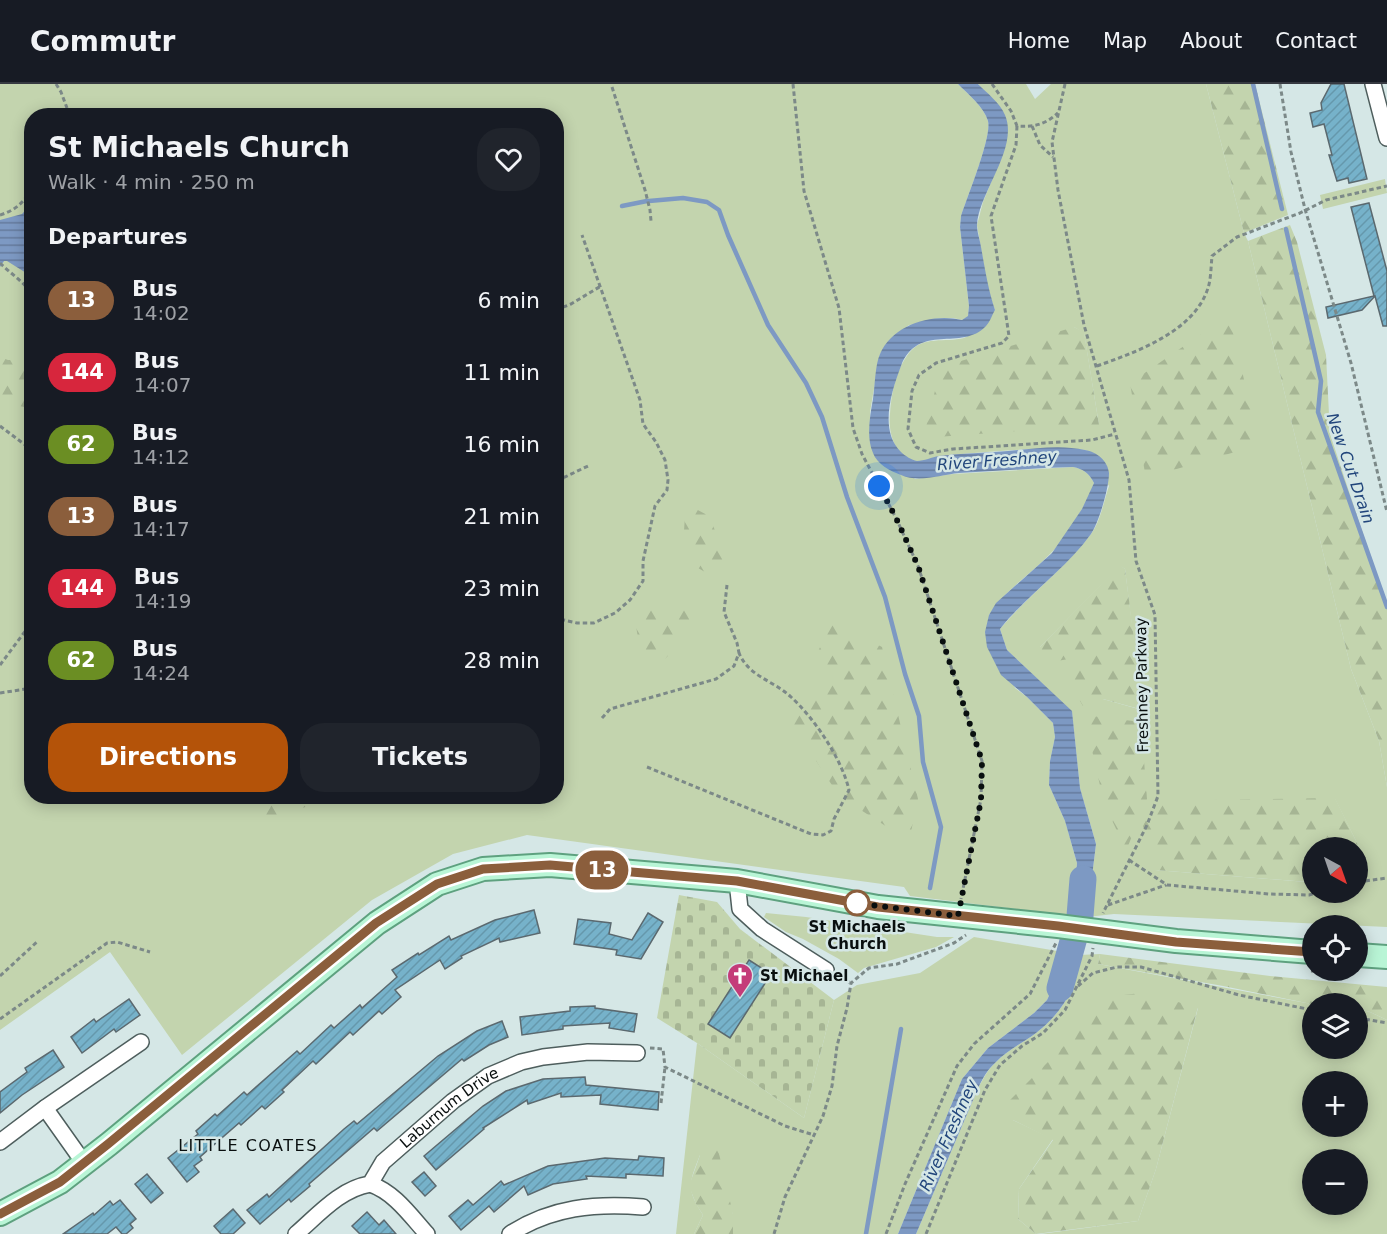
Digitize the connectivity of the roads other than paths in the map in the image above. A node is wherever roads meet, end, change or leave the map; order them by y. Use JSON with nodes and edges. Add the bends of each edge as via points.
{"nodes":[{"id":1,"x":1373,"y":84,"type":"edge"},
{"id":2,"x":1387,"y":138,"type":"edge"},
{"id":3,"x":737,"y":881,"type":"junction"},
{"id":4,"x":1302,"y":951,"type":"edge"},
{"id":5,"x":1368,"y":956,"type":"edge"},
{"id":6,"x":1387,"y":957,"type":"edge"},
{"id":7,"x":826,"y":970,"type":"dead end"},
{"id":8,"x":141,"y":1042,"type":"dead end"},
{"id":9,"x":637,"y":1053,"type":"road end"},
{"id":10,"x":45,"y":1108,"type":"junction"},
{"id":11,"x":0,"y":1142,"type":"edge"},
{"id":12,"x":84,"y":1163,"type":"junction"},
{"id":13,"x":370,"y":1184,"type":"junction"},
{"id":14,"x":644,"y":1207,"type":"dead end"},
{"id":15,"x":0,"y":1214,"type":"edge"},
{"id":16,"x":296,"y":1234,"type":"edge"},
{"id":17,"x":427,"y":1234,"type":"edge"},
{"id":18,"x":510,"y":1234,"type":"edge"}],
"edges":[{"from":1,"to":2,"type":"street"},
{"from":3,"to":4,"type":"main road","via":[[965,923],[1058,926],[1176,942]]},
{"from":3,"to":7,"type":"street","via":[[740,909],[762,929]]},
{"from":3,"to":12,"type":"main road","via":[[550,865],[483,869],[437,884],[376,923]]},
{"from":5,"to":6,"type":"main road"},
{"from":8,"to":10,"type":"street"},
{"from":9,"to":13,"type":"street","name":"Laburnum Drive","via":[[543,1057],[488,1076],[382,1162]]},
{"from":10,"to":11,"type":"street"},
{"from":10,"to":12,"type":"street"},
{"from":12,"to":15,"type":"main road","via":[[60,1182]]},
{"from":13,"to":16,"type":"street","via":[[346,1192]]},
{"from":13,"to":17,"type":"street","via":[[393,1197]]},
{"from":14,"to":18,"type":"street","via":[[582,1207],[545,1215]]}]}
